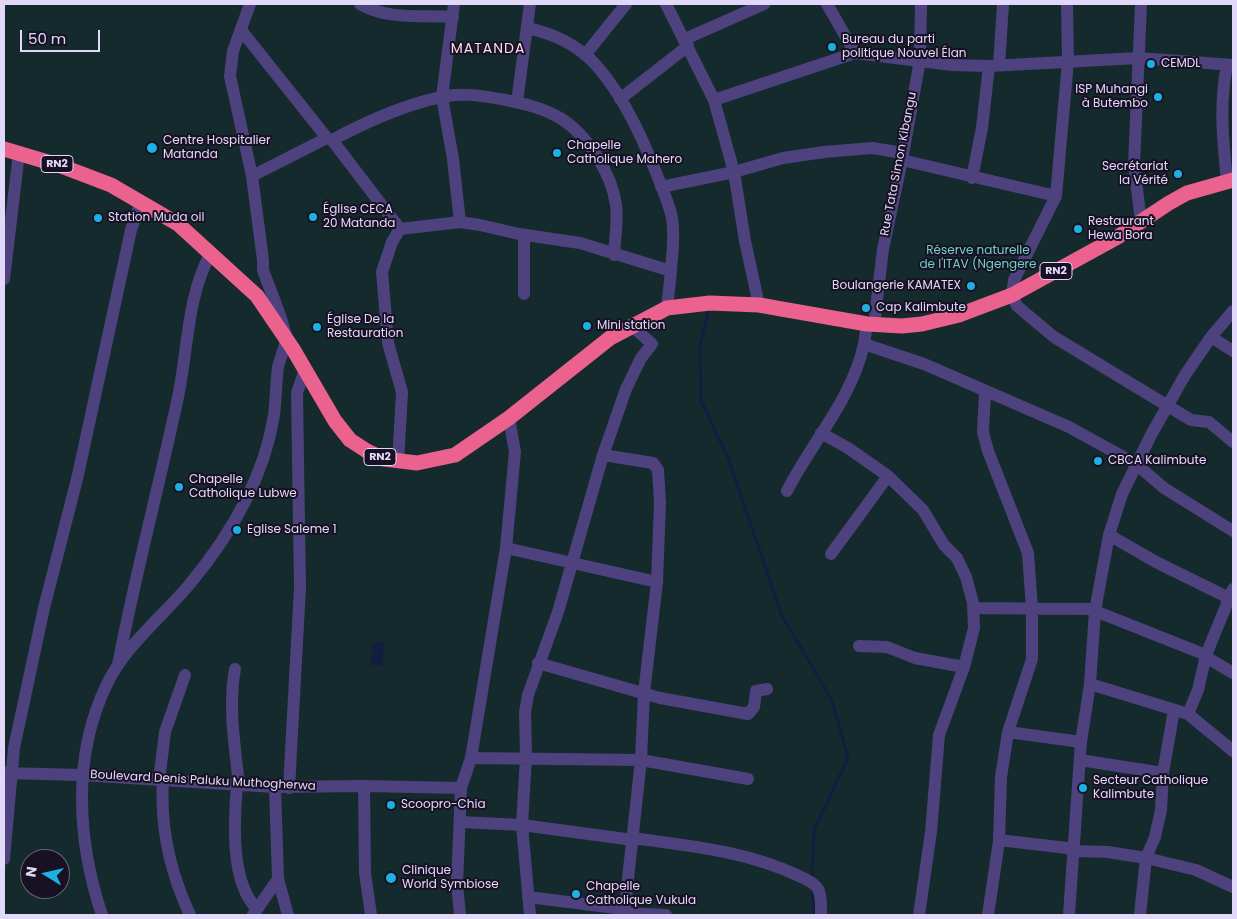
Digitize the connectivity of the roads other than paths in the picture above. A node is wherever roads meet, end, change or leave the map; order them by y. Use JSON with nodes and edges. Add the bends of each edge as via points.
{"nodes":[{"id":1,"x":250,"y":4,"type":"edge"},
{"id":2,"x":360,"y":4,"type":"edge"},
{"id":3,"x":454,"y":4,"type":"edge"},
{"id":4,"x":530,"y":4,"type":"edge"},
{"id":5,"x":626,"y":4,"type":"edge"},
{"id":6,"x":666,"y":4,"type":"edge"},
{"id":7,"x":764,"y":4,"type":"edge"},
{"id":8,"x":827,"y":4,"type":"edge"},
{"id":9,"x":921,"y":4,"type":"edge"},
{"id":10,"x":1003,"y":4,"type":"edge"},
{"id":11,"x":1067,"y":4,"type":"edge"},
{"id":12,"x":1141,"y":4,"type":"edge"},
{"id":13,"x":453,"y":18,"type":"junction"},
{"id":14,"x":527,"y":28,"type":"junction"},
{"id":15,"x":241,"y":30,"type":"junction"},
{"id":16,"x":686,"y":42,"type":"junction"},
{"id":17,"x":855,"y":53,"type":"junction"},
{"id":18,"x":585,"y":55,"type":"junction"},
{"id":19,"x":1139,"y":58,"type":"junction"},
{"id":20,"x":920,"y":60,"type":"junction"},
{"id":21,"x":1068,"y":61,"type":"junction"},
{"id":22,"x":1230,"y":65,"type":"edge"},
{"id":23,"x":994,"y":66,"type":"junction"},
{"id":24,"x":442,"y":96,"type":"junction"},
{"id":25,"x":620,"y":99,"type":"junction"},
{"id":26,"x":714,"y":100,"type":"junction"},
{"id":27,"x":518,"y":102,"type":"junction"},
{"id":28,"x":330,"y":139,"type":"junction"},
{"id":29,"x":4,"y":149,"type":"edge"},
{"id":30,"x":19,"y":153,"type":"junction"},
{"id":31,"x":903,"y":156,"type":"junction"},
{"id":32,"x":734,"y":172,"type":"junction"},
{"id":33,"x":252,"y":176,"type":"junction"},
{"id":34,"x":972,"y":178,"type":"junction"},
{"id":35,"x":1230,"y":181,"type":"edge"},
{"id":36,"x":662,"y":187,"type":"junction"},
{"id":37,"x":1056,"y":196,"type":"junction"},
{"id":38,"x":141,"y":201,"type":"junction"},
{"id":39,"x":1142,"y":221,"type":"junction"},
{"id":40,"x":460,"y":222,"type":"junction"},
{"id":41,"x":400,"y":229,"type":"junction"},
{"id":42,"x":524,"y":235,"type":"junction"},
{"id":43,"x":211,"y":253,"type":"junction"},
{"id":44,"x":614,"y":255,"type":"junction"},
{"id":45,"x":671,"y":271,"type":"junction"},
{"id":46,"x":4,"y":278,"type":"edge"},
{"id":47,"x":524,"y":294,"type":"dead end"},
{"id":48,"x":1012,"y":294,"type":"junction"},
{"id":49,"x":759,"y":305,"type":"junction"},
{"id":50,"x":667,"y":308,"type":"junction"},
{"id":51,"x":1233,"y":311,"type":"edge"},
{"id":52,"x":870,"y":324,"type":"junction"},
{"id":53,"x":631,"y":325,"type":"junction"},
{"id":54,"x":1211,"y":337,"type":"junction"},
{"id":55,"x":286,"y":338,"type":"junction"},
{"id":56,"x":864,"y":344,"type":"junction"},
{"id":57,"x":1233,"y":351,"type":"edge"},
{"id":58,"x":305,"y":369,"type":"junction"},
{"id":59,"x":985,"y":393,"type":"junction"},
{"id":60,"x":1169,"y":406,"type":"junction"},
{"id":61,"x":509,"y":418,"type":"junction"},
{"id":62,"x":821,"y":433,"type":"junction"},
{"id":63,"x":1233,"y":442,"type":"edge"},
{"id":64,"x":604,"y":455,"type":"junction"},
{"id":65,"x":398,"y":462,"type":"junction"},
{"id":66,"x":1136,"y":464,"type":"junction"},
{"id":67,"x":888,"y":476,"type":"junction"},
{"id":68,"x":787,"y":491,"type":"dead end"},
{"id":69,"x":1233,"y":531,"type":"edge"},
{"id":70,"x":1109,"y":534,"type":"junction"},
{"id":71,"x":506,"y":548,"type":"junction"},
{"id":72,"x":831,"y":554,"type":"dead end"},
{"id":73,"x":573,"y":562,"type":"junction"},
{"id":74,"x":657,"y":582,"type":"junction"},
{"id":75,"x":1232,"y":595,"type":"edge"},
{"id":76,"x":973,"y":608,"type":"junction"},
{"id":77,"x":1032,"y":609,"type":"junction"},
{"id":78,"x":1095,"y":611,"type":"junction"},
{"id":79,"x":860,"y":646,"type":"dead end"},
{"id":80,"x":1206,"y":655,"type":"junction"},
{"id":81,"x":538,"y":662,"type":"junction"},
{"id":82,"x":118,"y":665,"type":"junction"},
{"id":83,"x":964,"y":667,"type":"junction"},
{"id":84,"x":235,"y":669,"type":"dead end"},
{"id":85,"x":1233,"y":673,"type":"edge"},
{"id":86,"x":185,"y":674,"type":"dead end"},
{"id":87,"x":1090,"y":684,"type":"junction"},
{"id":88,"x":767,"y":689,"type":"dead end"},
{"id":89,"x":644,"y":693,"type":"junction"},
{"id":90,"x":1174,"y":710,"type":"junction"},
{"id":91,"x":1188,"y":714,"type":"junction"},
{"id":92,"x":1008,"y":732,"type":"junction"},
{"id":93,"x":1081,"y":742,"type":"junction"},
{"id":94,"x":1233,"y":751,"type":"edge"},
{"id":95,"x":526,"y":757,"type":"junction"},
{"id":96,"x":471,"y":758,"type":"junction"},
{"id":97,"x":641,"y":760,"type":"junction"},
{"id":98,"x":1080,"y":760,"type":"junction"},
{"id":99,"x":1162,"y":772,"type":"junction"},
{"id":100,"x":7,"y":773,"type":"edge"},
{"id":101,"x":81,"y":775,"type":"junction"},
{"id":102,"x":748,"y":779,"type":"dead end"},
{"id":103,"x":161,"y":781,"type":"junction"},
{"id":104,"x":238,"y":785,"type":"junction"},
{"id":105,"x":364,"y":786,"type":"junction"},
{"id":106,"x":275,"y":787,"type":"junction"},
{"id":107,"x":290,"y":788,"type":"junction"},
{"id":108,"x":462,"y":788,"type":"junction"},
{"id":109,"x":461,"y":822,"type":"junction"},
{"id":110,"x":522,"y":825,"type":"junction"},
{"id":111,"x":633,"y":839,"type":"junction"},
{"id":112,"x":999,"y":840,"type":"junction"},
{"id":113,"x":1074,"y":851,"type":"junction"},
{"id":114,"x":1146,"y":858,"type":"junction"},
{"id":115,"x":4,"y":859,"type":"edge"},
{"id":116,"x":278,"y":879,"type":"junction"},
{"id":117,"x":1233,"y":887,"type":"edge"},
{"id":118,"x":528,"y":897,"type":"junction"},
{"id":119,"x":255,"y":912,"type":"edge"},
{"id":120,"x":624,"y":912,"type":"edge"},
{"id":121,"x":102,"y":915,"type":"edge"},
{"id":122,"x":190,"y":915,"type":"edge"},
{"id":123,"x":288,"y":915,"type":"edge"},
{"id":124,"x":371,"y":915,"type":"edge"},
{"id":125,"x":460,"y":915,"type":"edge"},
{"id":126,"x":530,"y":915,"type":"edge"},
{"id":127,"x":666,"y":915,"type":"edge"},
{"id":128,"x":821,"y":915,"type":"edge"},
{"id":129,"x":919,"y":915,"type":"edge"},
{"id":130,"x":988,"y":915,"type":"edge"},
{"id":131,"x":1069,"y":915,"type":"edge"},
{"id":132,"x":1140,"y":915,"type":"edge"}],
"edges":[{"from":1,"to":15,"type":"street"},
{"from":2,"to":13,"type":"street","via":[[387,14]]},
{"from":3,"to":13,"type":"street"},
{"from":4,"to":14,"type":"street"},
{"from":5,"to":18,"type":"street"},
{"from":6,"to":16,"type":"street"},
{"from":7,"to":16,"type":"street"},
{"from":8,"to":17,"type":"street"},
{"from":9,"to":20,"type":"street","name":"Rue Tata Simon Kibangu"},
{"from":10,"to":23,"type":"street"},
{"from":11,"to":21,"type":"street"},
{"from":12,"to":19,"type":"street"},
{"from":13,"to":24,"type":"street"},
{"from":14,"to":18,"type":"street","via":[[553,34]]},
{"from":14,"to":27,"type":"street"},
{"from":15,"to":28,"type":"street"},
{"from":15,"to":33,"type":"street","via":[[233,51],[230,76]]},
{"from":16,"to":25,"type":"street"},
{"from":16,"to":26,"type":"street"},
{"from":17,"to":20,"type":"street"},
{"from":17,"to":26,"type":"street"},
{"from":18,"to":25,"type":"street"},
{"from":19,"to":21,"type":"street"},
{"from":19,"to":22,"type":"street"},
{"from":19,"to":39,"type":"street","via":[[1134,165]]},
{"from":20,"to":23,"type":"street"},
{"from":20,"to":31,"type":"street","name":"Rue Tata Simon Kibangu"},
{"from":21,"to":23,"type":"street"},
{"from":21,"to":37,"type":"street"},
{"from":22,"to":35,"type":"street","via":[[1222,90]]},
{"from":23,"to":34,"type":"street"},
{"from":24,"to":27,"type":"street","via":[[462,94]]},
{"from":24,"to":28,"type":"street"},
{"from":24,"to":40,"type":"street"},
{"from":25,"to":36,"type":"street"},
{"from":26,"to":32,"type":"street"},
{"from":27,"to":44,"type":"street","via":[[541,108],[562,119],[600,160],[616,204]]},
{"from":28,"to":33,"type":"street"},
{"from":28,"to":41,"type":"street"},
{"from":29,"to":30,"type":"highway","number":"RN2"},
{"from":30,"to":38,"type":"highway","number":"RN2","via":[[111,185]]},
{"from":30,"to":46,"type":"street"},
{"from":31,"to":32,"type":"street","via":[[872,148],[824,152],[783,158]]},
{"from":31,"to":34,"type":"street"},
{"from":31,"to":52,"type":"street","name":"Rue Tata Simon Kibangu"},
{"from":32,"to":36,"type":"street"},
{"from":32,"to":49,"type":"street"},
{"from":33,"to":55,"type":"street","via":[[263,270]]},
{"from":34,"to":37,"type":"street"},
{"from":35,"to":39,"type":"highway","number":"RN2","via":[[1187,193]]},
{"from":36,"to":45,"type":"street","via":[[672,217]]},
{"from":37,"to":48,"type":"street","via":[[1014,280]]},
{"from":38,"to":43,"type":"highway","number":"RN2","via":[[178,224]]},
{"from":38,"to":100,"type":"street","via":[[131,230],[78,475]]},
{"from":39,"to":48,"type":"highway","number":"RN2"},
{"from":40,"to":41,"type":"street"},
{"from":40,"to":42,"type":"street"},
{"from":41,"to":65,"type":"street","via":[[382,272],[388,343],[402,392]]},
{"from":42,"to":44,"type":"street","via":[[580,243]]},
{"from":42,"to":47,"type":"street"},
{"from":43,"to":55,"type":"highway","number":"RN2","via":[[257,296]]},
{"from":43,"to":82,"type":"street","via":[[203,267],[193,310],[179,396]]},
{"from":44,"to":45,"type":"street"},
{"from":45,"to":50,"type":"street"},
{"from":48,"to":52,"type":"highway","number":"RN2","via":[[959,316],[922,324]]},
{"from":48,"to":60,"type":"street","via":[[1017,306],[1054,337]]},
{"from":49,"to":50,"type":"highway","number":"RN2","via":[[710,303]]},
{"from":49,"to":52,"type":"highway","number":"RN2"},
{"from":50,"to":53,"type":"highway","number":"RN2"},
{"from":51,"to":54,"type":"street"},
{"from":52,"to":56,"type":"street","name":"Rue Tata Simon Kibangu"},
{"from":53,"to":61,"type":"highway","number":"RN2"},
{"from":53,"to":64,"type":"street","via":[[652,344],[641,358],[626,389]]},
{"from":54,"to":57,"type":"street"},
{"from":54,"to":60,"type":"street"},
{"from":55,"to":58,"type":"highway","number":"RN2"},
{"from":55,"to":82,"type":"street","via":[[278,368],[274,417],[262,464],[245,503],[189,584]]},
{"from":56,"to":59,"type":"street","via":[[924,364]]},
{"from":56,"to":62,"type":"street","name":"Rue Tata Simon Kibangu","via":[[852,382]]},
{"from":58,"to":65,"type":"highway","number":"RN2","via":[[350,440],[367,451]]},
{"from":58,"to":107,"type":"street","via":[[297,393],[300,588]]},
{"from":59,"to":66,"type":"street","via":[[1069,428]]},
{"from":59,"to":77,"type":"street","via":[[983,432],[1028,553]]},
{"from":60,"to":63,"type":"street","via":[[1191,420],[1209,422]]},
{"from":60,"to":66,"type":"street"},
{"from":61,"to":65,"type":"highway","number":"RN2","via":[[455,455],[417,464]]},
{"from":61,"to":71,"type":"street","via":[[516,452]]},
{"from":62,"to":67,"type":"street"},
{"from":62,"to":68,"type":"street","name":"Rue Tata Simon Kibangu"},
{"from":64,"to":73,"type":"street"},
{"from":64,"to":74,"type":"street","via":[[654,463],[658,470]]},
{"from":66,"to":69,"type":"street","via":[[1164,488]]},
{"from":66,"to":70,"type":"street"},
{"from":67,"to":72,"type":"street"},
{"from":67,"to":76,"type":"street","via":[[923,510],[944,545],[957,558],[966,577]]},
{"from":70,"to":75,"type":"street","via":[[1156,562]]},
{"from":70,"to":78,"type":"street"},
{"from":71,"to":73,"type":"street"},
{"from":71,"to":96,"type":"street"},
{"from":73,"to":74,"type":"street"},
{"from":73,"to":81,"type":"street"},
{"from":74,"to":89,"type":"street"},
{"from":75,"to":80,"type":"street"},
{"from":76,"to":77,"type":"street"},
{"from":76,"to":83,"type":"street","via":[[974,628]]},
{"from":77,"to":78,"type":"street"},
{"from":77,"to":92,"type":"street","via":[[1032,659]]},
{"from":78,"to":80,"type":"street"},
{"from":78,"to":87,"type":"street"},
{"from":79,"to":83,"type":"street","via":[[887,647],[915,658]]},
{"from":80,"to":85,"type":"street"},
{"from":80,"to":91,"type":"street","via":[[1198,690]]},
{"from":81,"to":89,"type":"street"},
{"from":81,"to":95,"type":"street","via":[[525,712]]},
{"from":82,"to":101,"type":"street","via":[[96,710]]},
{"from":83,"to":129,"type":"street","via":[[939,735],[931,832]]},
{"from":84,"to":104,"type":"street","via":[[233,728]]},
{"from":86,"to":103,"type":"street","via":[[165,732]]},
{"from":87,"to":90,"type":"street"},
{"from":87,"to":93,"type":"street"},
{"from":88,"to":89,"type":"street","via":[[756,691],[754,707],[748,714]]},
{"from":89,"to":97,"type":"street"},
{"from":90,"to":91,"type":"street"},
{"from":90,"to":99,"type":"street"},
{"from":91,"to":94,"type":"street"},
{"from":92,"to":93,"type":"street"},
{"from":92,"to":112,"type":"street","via":[[1001,777]]},
{"from":93,"to":98,"type":"street"},
{"from":95,"to":96,"type":"street"},
{"from":95,"to":97,"type":"street"},
{"from":95,"to":110,"type":"street"},
{"from":96,"to":108,"type":"street"},
{"from":97,"to":102,"type":"street"},
{"from":97,"to":111,"type":"street"},
{"from":98,"to":99,"type":"street"},
{"from":98,"to":113,"type":"street"},
{"from":99,"to":114,"type":"street","via":[[1161,810]]},
{"from":100,"to":101,"type":"street","name":"Boulevard Denis Paluku Muthogherwa"},
{"from":100,"to":115,"type":"street"},
{"from":101,"to":103,"type":"street","name":"Boulevard Denis Paluku Muthogherwa"},
{"from":101,"to":121,"type":"street","via":[[88,862]]},
{"from":103,"to":104,"type":"street","name":"Boulevard Denis Paluku Muthogherwa"},
{"from":103,"to":122,"type":"street","via":[[165,844]]},
{"from":104,"to":106,"type":"street","name":"Boulevard Denis Paluku Muthogherwa"},
{"from":104,"to":119,"type":"street","via":[[235,844],[246,892]]},
{"from":105,"to":107,"type":"street","name":"Boulevard Denis Paluku Muthogherwa"},
{"from":105,"to":108,"type":"street","name":"Boulevard Denis Paluku Muthogherwa"},
{"from":105,"to":124,"type":"street","via":[[365,873]]},
{"from":106,"to":107,"type":"street","name":"Boulevard Denis Paluku Muthogherwa"},
{"from":106,"to":116,"type":"street"},
{"from":108,"to":109,"type":"street"},
{"from":109,"to":110,"type":"street"},
{"from":109,"to":125,"type":"street","via":[[457,884]]},
{"from":110,"to":111,"type":"street"},
{"from":110,"to":118,"type":"street"},
{"from":111,"to":120,"type":"street"},
{"from":111,"to":128,"type":"street","via":[[730,852],[786,870],[818,888]]},
{"from":112,"to":113,"type":"street"},
{"from":112,"to":130,"type":"street"},
{"from":113,"to":114,"type":"street"},
{"from":113,"to":131,"type":"street"},
{"from":114,"to":117,"type":"street","via":[[1196,870]]},
{"from":114,"to":132,"type":"street"},
{"from":116,"to":119,"type":"street"},
{"from":116,"to":123,"type":"street"},
{"from":118,"to":120,"type":"street"},
{"from":118,"to":126,"type":"street"},
{"from":120,"to":127,"type":"street"}]}
